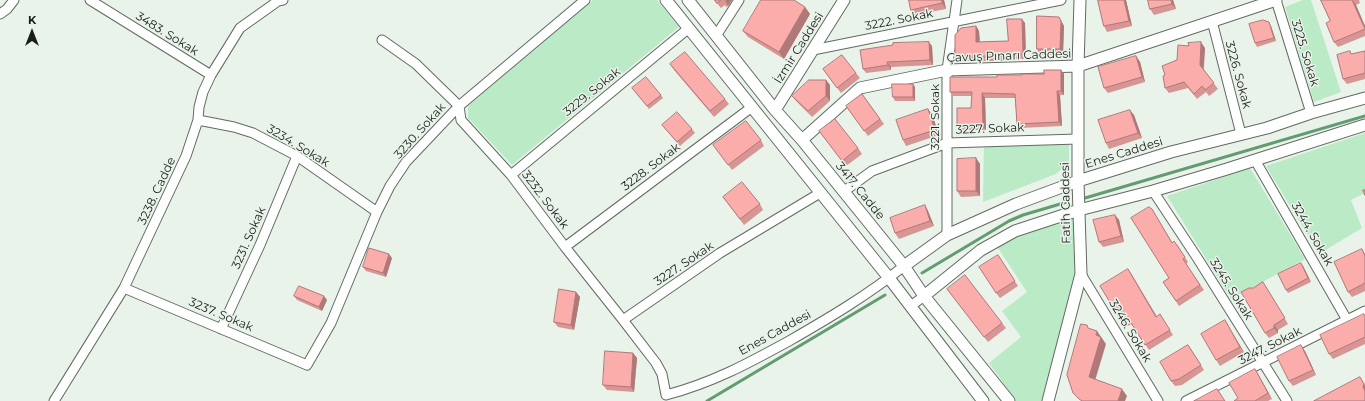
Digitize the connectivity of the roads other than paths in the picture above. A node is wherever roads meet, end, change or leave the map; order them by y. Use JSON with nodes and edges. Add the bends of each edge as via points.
{"nodes":[{"id":1,"x":14,"y":0,"type":"edge"},
{"id":2,"x":90,"y":0,"type":"edge"},
{"id":3,"x":283,"y":0,"type":"edge"},
{"id":4,"x":585,"y":0,"type":"edge"},
{"id":5,"x":666,"y":0,"type":"edge"},
{"id":6,"x":688,"y":0,"type":"edge"},
{"id":7,"x":739,"y":0,"type":"edge"},
{"id":8,"x":844,"y":0,"type":"edge"},
{"id":9,"x":957,"y":0,"type":"edge"},
{"id":10,"x":1061,"y":0,"type":"edge"},
{"id":11,"x":1080,"y":0,"type":"edge"},
{"id":12,"x":1276,"y":0,"type":"edge"},
{"id":13,"x":0,"y":14,"type":"edge"},
{"id":14,"x":1212,"y":21,"type":"junction"},
{"id":15,"x":954,"y":22,"type":"junction"},
{"id":16,"x":689,"y":28,"type":"junction"},
{"id":17,"x":716,"y":36,"type":"junction"},
{"id":18,"x":382,"y":40,"type":"dead end"},
{"id":19,"x":813,"y":50,"type":"junction"},
{"id":20,"x":1078,"y":66,"type":"junction"},
{"id":21,"x":947,"y":70,"type":"junction"},
{"id":22,"x":211,"y":75,"type":"junction"},
{"id":23,"x":1365,"y":98,"type":"edge"},
{"id":24,"x":459,"y":106,"type":"junction"},
{"id":25,"x":752,"y":107,"type":"junction"},
{"id":26,"x":775,"y":110,"type":"junction"},
{"id":27,"x":1312,"y":113,"type":"junction"},
{"id":28,"x":198,"y":120,"type":"junction"},
{"id":29,"x":1365,"y":124,"type":"edge"},
{"id":30,"x":1241,"y":134,"type":"junction"},
{"id":31,"x":1078,"y":139,"type":"junction"},
{"id":32,"x":802,"y":140,"type":"junction"},
{"id":33,"x":947,"y":142,"type":"junction"},
{"id":34,"x":297,"y":156,"type":"junction"},
{"id":35,"x":1255,"y":160,"type":"junction"},
{"id":36,"x":511,"y":175,"type":"junction"},
{"id":37,"x":1078,"y":180,"type":"junction"},
{"id":38,"x":1152,"y":191,"type":"junction"},
{"id":39,"x":843,"y":192,"type":"junction"},
{"id":40,"x":820,"y":193,"type":"junction"},
{"id":41,"x":1079,"y":210,"type":"junction"},
{"id":42,"x":377,"y":212,"type":"junction"},
{"id":43,"x":947,"y":235,"type":"junction"},
{"id":44,"x":565,"y":248,"type":"junction"},
{"id":45,"x":904,"y":266,"type":"junction"},
{"id":46,"x":1081,"y":274,"type":"junction"},
{"id":47,"x":889,"y":278,"type":"junction"},
{"id":48,"x":124,"y":288,"type":"junction"},
{"id":49,"x":924,"y":296,"type":"junction"},
{"id":50,"x":911,"y":306,"type":"junction"},
{"id":51,"x":1365,"y":311,"type":"edge"},
{"id":52,"x":623,"y":320,"type":"junction"},
{"id":53,"x":1348,"y":320,"type":"junction"},
{"id":54,"x":221,"y":328,"type":"junction"},
{"id":55,"x":1263,"y":362,"type":"junction"},
{"id":56,"x":307,"y":365,"type":"joint"},
{"id":57,"x":666,"y":395,"type":"joint"},
{"id":58,"x":54,"y":401,"type":"edge"},
{"id":59,"x":983,"y":401,"type":"edge"},
{"id":60,"x":1009,"y":401,"type":"edge"},
{"id":61,"x":1048,"y":401,"type":"edge"},
{"id":62,"x":1158,"y":401,"type":"edge"},
{"id":63,"x":1186,"y":401,"type":"edge"},
{"id":64,"x":1287,"y":401,"type":"edge"}],
"edges":[{"from":1,"to":13,"type":"street"},
{"from":2,"to":22,"type":"street","name":"3483. Sokak"},
{"from":3,"to":22,"type":"street","name":"3238. Cadde","via":[[240,28]]},
{"from":4,"to":24,"type":"street","name":"3230. Sokak"},
{"from":5,"to":16,"type":"street"},
{"from":6,"to":17,"type":"street","name":"3417. Cadde"},
{"from":7,"to":17,"type":"street"},
{"from":8,"to":19,"type":"street","name":"İzmir Caddesi"},
{"from":9,"to":15,"type":"street","name":"3221. Sokak"},
{"from":10,"to":15,"type":"street","name":"3222. Sokak"},
{"from":11,"to":20,"type":"street","name":"Fatih Caddesi"},
{"from":12,"to":14,"type":"street","name":"Çavuş Pınarı Caddesi"},
{"from":12,"to":27,"type":"street","name":"3225. Sokak"},
{"from":14,"to":20,"type":"street","name":"Çavuş Pınarı Caddesi"},
{"from":14,"to":30,"type":"street","name":"3226. Sokak"},
{"from":15,"to":19,"type":"street","name":"3222. Sokak"},
{"from":15,"to":21,"type":"street","name":"3221. Sokak"},
{"from":16,"to":25,"type":"street"},
{"from":16,"to":36,"type":"street","name":"3229. Sokak"},
{"from":17,"to":26,"type":"street","name":"3417. Cadde"},
{"from":18,"to":24,"type":"street","name":"3232. Sokak","via":[[416,64]]},
{"from":19,"to":26,"type":"street","name":"İzmir Caddesi"},
{"from":20,"to":21,"type":"street","name":"Çavuş Pınarı Caddesi"},
{"from":20,"to":31,"type":"street","name":"Fatih Caddesi"},
{"from":21,"to":32,"type":"street","name":"Çavuş Pınarı Caddesi","via":[[860,88]]},
{"from":21,"to":33,"type":"street","name":"3221. Sokak"},
{"from":22,"to":28,"type":"street","name":"3238. Cadde","via":[[203,92]]},
{"from":23,"to":27,"type":"street","name":"Enes Caddesi"},
{"from":24,"to":36,"type":"street","name":"3232. Sokak","via":[[461,120]]},
{"from":24,"to":42,"type":"street","name":"3230. Sokak","via":[[406,162]]},
{"from":25,"to":40,"type":"street"},
{"from":25,"to":44,"type":"street","name":"3228. Sokak"},
{"from":26,"to":32,"type":"street","name":"3417. Cadde"},
{"from":27,"to":30,"type":"street","name":"Enes Caddesi"},
{"from":28,"to":34,"type":"street","name":"3234. Sokak","via":[[234,127]]},
{"from":28,"to":48,"type":"street","name":"3238. Cadde","via":[[186,156]]},
{"from":29,"to":35,"type":"street"},
{"from":30,"to":37,"type":"street","name":"Enes Caddesi"},
{"from":31,"to":33,"type":"street","name":"3227. Sokak"},
{"from":31,"to":37,"type":"street","name":"Fatih Caddesi"},
{"from":32,"to":39,"type":"street","name":"3417. Cadde"},
{"from":33,"to":39,"type":"street","name":"3227. Sokak","via":[[872,171]]},
{"from":33,"to":43,"type":"street","name":"3221. Sokak"},
{"from":34,"to":42,"type":"street","name":"3234. Sokak"},
{"from":34,"to":54,"type":"street","name":"3231. Sokak","via":[[260,245]]},
{"from":35,"to":38,"type":"street"},
{"from":35,"to":53,"type":"street","name":"3244. Sokak"},
{"from":36,"to":44,"type":"street","name":"3232. Sokak"},
{"from":37,"to":41,"type":"street","name":"Fatih Caddesi"},
{"from":37,"to":43,"type":"street","name":"Enes Caddesi"},
{"from":38,"to":41,"type":"street"},
{"from":38,"to":55,"type":"street","name":"3245. Sokak"},
{"from":39,"to":45,"type":"street","name":"3417. Cadde"},
{"from":40,"to":47,"type":"street"},
{"from":40,"to":52,"type":"street","name":"3227. Sokak","via":[[720,253]]},
{"from":41,"to":46,"type":"street","name":"Fatih Caddesi"},
{"from":41,"to":49,"type":"street","via":[[1015,231],[994,242]]},
{"from":42,"to":56,"type":"street","name":"3230. Sokak","via":[[330,323]]},
{"from":43,"to":45,"type":"street","name":"Enes Caddesi"},
{"from":44,"to":52,"type":"street","name":"3232. Sokak"},
{"from":45,"to":47,"type":"street","name":"Enes Caddesi"},
{"from":45,"to":49,"type":"street","name":"3417. Cadde"},
{"from":46,"to":61,"type":"street","name":"Fatih Caddesi"},
{"from":46,"to":62,"type":"street","name":"3246. Sokak"},
{"from":47,"to":50,"type":"street"},
{"from":47,"to":57,"type":"street","name":"Enes Caddesi","via":[[855,302],[747,365]]},
{"from":48,"to":54,"type":"street","name":"3237. Sokak"},
{"from":48,"to":58,"type":"street","name":"3238. Cadde"},
{"from":49,"to":50,"type":"street"},
{"from":49,"to":60,"type":"street","name":"3417. Cadde"},
{"from":50,"to":59,"type":"street"},
{"from":51,"to":53,"type":"street","name":"3247. Sokak"},
{"from":52,"to":57,"type":"street","name":"3232. Sokak","via":[[656,363],[662,374]]},
{"from":53,"to":55,"type":"street","name":"3247. Sokak"},
{"from":54,"to":56,"type":"street","name":"3237. Sokak"},
{"from":55,"to":63,"type":"street","name":"3247. Sokak"},
{"from":55,"to":64,"type":"street","name":"3245. Sokak"}]}
